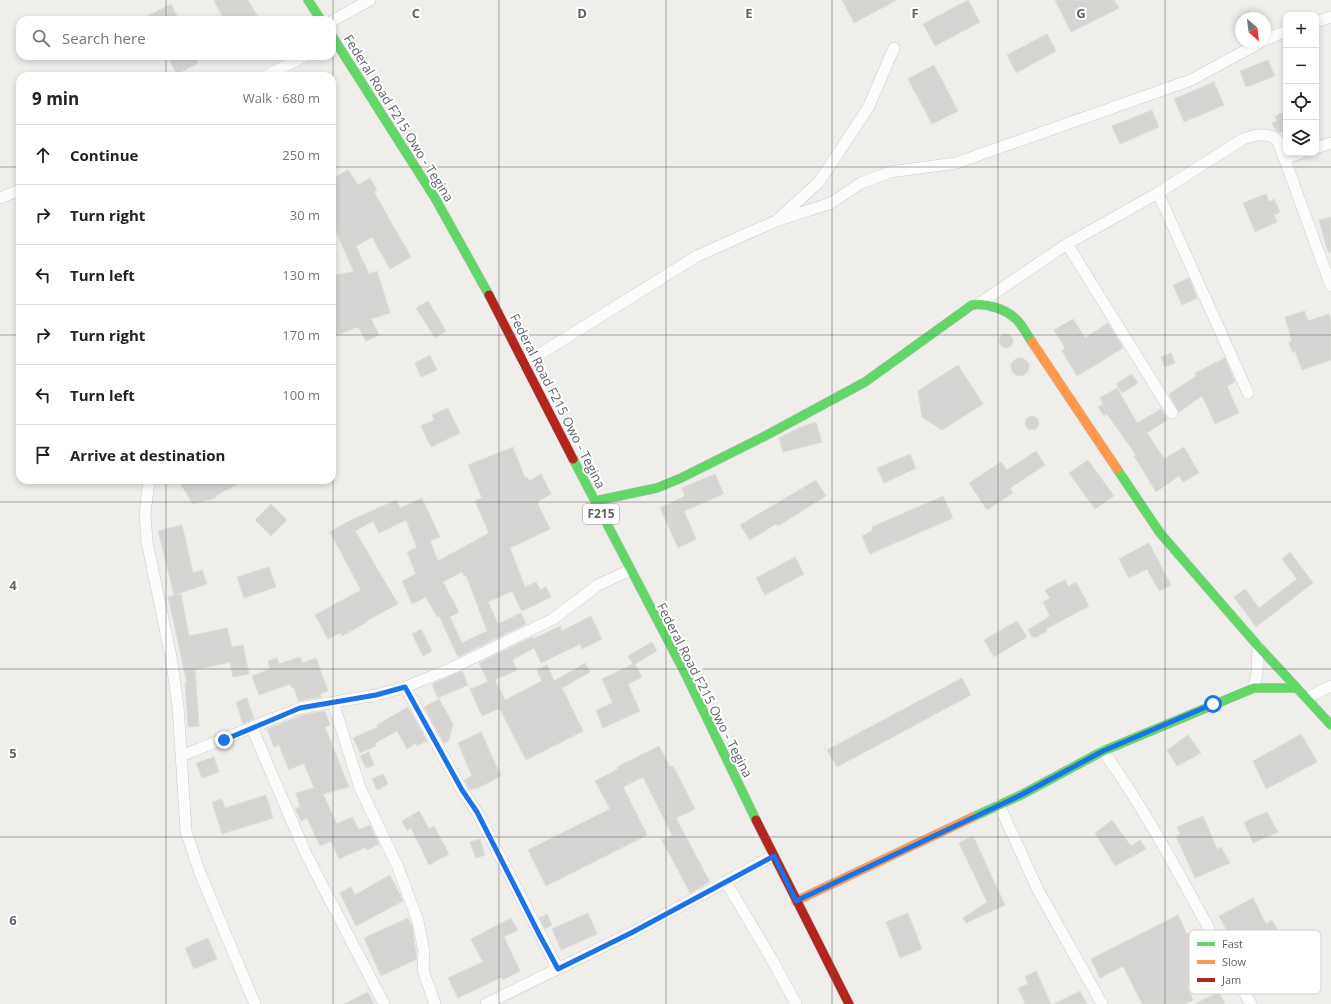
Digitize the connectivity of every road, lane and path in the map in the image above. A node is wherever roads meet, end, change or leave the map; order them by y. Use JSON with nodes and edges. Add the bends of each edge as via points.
{"nodes":[{"id":1,"x":308,"y":0,"type":"edge"},
{"id":2,"x":370,"y":0,"type":"edge"},
{"id":3,"x":318,"y":16,"type":"edge"},
{"id":4,"x":1331,"y":17,"type":"edge"},
{"id":5,"x":336,"y":20,"type":"edge"},
{"id":6,"x":1319,"y":21,"type":"edge"},
{"id":7,"x":1283,"y":33,"type":"edge"},
{"id":8,"x":1271,"y":38,"type":"edge"},
{"id":9,"x":336,"y":44,"type":"edge"},
{"id":10,"x":894,"y":48,"type":"dead end"},
{"id":11,"x":1250,"y":48,"type":"edge"},
{"id":12,"x":297,"y":60,"type":"edge"},
{"id":13,"x":274,"y":72,"type":"edge"},
{"id":14,"x":1331,"y":144,"type":"edge"},
{"id":15,"x":1319,"y":147,"type":"edge"},
{"id":16,"x":1292,"y":156,"type":"edge"},
{"id":17,"x":1286,"y":158,"type":"junction"},
{"id":18,"x":16,"y":192,"type":"edge"},
{"id":19,"x":1158,"y":193,"type":"junction"},
{"id":20,"x":1,"y":199,"type":"edge"},
{"id":21,"x":776,"y":221,"type":"junction"},
{"id":22,"x":1067,"y":244,"type":"junction"},
{"id":23,"x":1331,"y":286,"type":"edge"},
{"id":24,"x":980,"y":303,"type":"junction"},
{"id":25,"x":524,"y":364,"type":"junction"},
{"id":26,"x":1248,"y":393,"type":"dead end"},
{"id":27,"x":1172,"y":413,"type":"dead end"},
{"id":28,"x":149,"y":484,"type":"edge"},
{"id":29,"x":595,"y":501,"type":"junction"},
{"id":30,"x":630,"y":570,"type":"junction"},
{"id":31,"x":1258,"y":646,"type":"junction"},
{"id":32,"x":1331,"y":686,"type":"edge"},
{"id":33,"x":405,"y":687,"type":"junction"},
{"id":34,"x":1254,"y":688,"type":"junction"},
{"id":35,"x":1296,"y":688,"type":"junction"},
{"id":36,"x":1307,"y":698,"type":"junction"},
{"id":37,"x":333,"y":702,"type":"junction"},
{"id":38,"x":1331,"y":725,"type":"edge"},
{"id":39,"x":252,"y":728,"type":"junction"},
{"id":40,"x":1103,"y":751,"type":"junction"},
{"id":41,"x":181,"y":756,"type":"junction"},
{"id":42,"x":999,"y":805,"type":"junction"},
{"id":43,"x":774,"y":856,"type":"junction"},
{"id":44,"x":726,"y":882,"type":"junction"},
{"id":45,"x":796,"y":901,"type":"junction"},
{"id":46,"x":1210,"y":930,"type":"edge"},
{"id":47,"x":558,"y":969,"type":"junction"},
{"id":48,"x":1245,"y":994,"type":"edge"},
{"id":49,"x":255,"y":1004,"type":"edge"},
{"id":50,"x":384,"y":1004,"type":"edge"},
{"id":51,"x":435,"y":1004,"type":"edge"},
{"id":52,"x":486,"y":1004,"type":"edge"},
{"id":53,"x":796,"y":1004,"type":"edge"},
{"id":54,"x":849,"y":1004,"type":"edge"},
{"id":55,"x":1102,"y":1004,"type":"edge"},
{"id":56,"x":1251,"y":1004,"type":"edge"}],
"edges":[{"from":1,"to":3,"type":"street"},
{"from":2,"to":5,"type":"street"},
{"from":4,"to":6,"type":"street"},
{"from":7,"to":8,"type":"street"},
{"from":9,"to":25,"type":"street","name":"Federal Road F215 Owo - Tegina","number":"F215","via":[[435,198]]},
{"from":10,"to":21,"type":"street","via":[[868,108],[819,182]]},
{"from":11,"to":21,"type":"street","via":[[1191,80],[956,163],[890,172],[861,183],[831,203]]},
{"from":12,"to":13,"type":"street"},
{"from":14,"to":15,"type":"street"},
{"from":16,"to":17,"type":"street"},
{"from":17,"to":19,"type":"street","via":[[1278,141],[1258,134],[1243,139]]},
{"from":17,"to":23,"type":"street"},
{"from":18,"to":20,"type":"street"},
{"from":19,"to":22,"type":"street"},
{"from":19,"to":26,"type":"street"},
{"from":21,"to":25,"type":"street","via":[[697,256]]},
{"from":22,"to":24,"type":"street"},
{"from":22,"to":27,"type":"street"},
{"from":24,"to":29,"type":"street","via":[[972,305],[865,382],[765,436],[657,488]]},
{"from":24,"to":31,"type":"street","via":[[1010,314],[1017,320],[1160,533]]},
{"from":25,"to":29,"type":"street","name":"Federal Road F215 Owo - Tegina","number":"F215"},
{"from":28,"to":41,"type":"street","via":[[145,513],[147,542],[171,657],[178,706]]},
{"from":29,"to":30,"type":"street","name":"Federal Road F215 Owo - Tegina","number":"F215"},
{"from":30,"to":33,"type":"street","via":[[598,585],[553,619],[450,669]]},
{"from":30,"to":43,"type":"street","name":"Federal Road F215 Owo - Tegina","number":"F215"},
{"from":31,"to":34,"type":"street"},
{"from":31,"to":35,"type":"street"},
{"from":32,"to":36,"type":"street"},
{"from":33,"to":37,"type":"street"},
{"from":33,"to":47,"type":"street","via":[[462,790],[477,812]]},
{"from":34,"to":35,"type":"street"},
{"from":34,"to":40,"type":"street"},
{"from":35,"to":36,"type":"street"},
{"from":36,"to":38,"type":"street"},
{"from":37,"to":39,"type":"street","via":[[300,708]]},
{"from":37,"to":51,"type":"street","via":[[360,788],[397,864],[418,921],[424,952],[423,970]]},
{"from":39,"to":41,"type":"street"},
{"from":39,"to":50,"type":"street","via":[[306,854]]},
{"from":40,"to":42,"type":"street"},
{"from":40,"to":46,"type":"street","via":[[1161,842]]},
{"from":41,"to":49,"type":"street","via":[[186,831],[190,845]]},
{"from":42,"to":45,"type":"street"},
{"from":42,"to":55,"type":"street","via":[[1038,890]]},
{"from":43,"to":44,"type":"street"},
{"from":43,"to":45,"type":"street","name":"Federal Road F215 Owo - Tegina","number":"F215"},
{"from":44,"to":47,"type":"street"},
{"from":44,"to":53,"type":"street"},
{"from":45,"to":54,"type":"street","name":"Federal Road F215 Owo - Tegina","number":"F215"},
{"from":47,"to":52,"type":"street"},
{"from":48,"to":56,"type":"street"}]}
